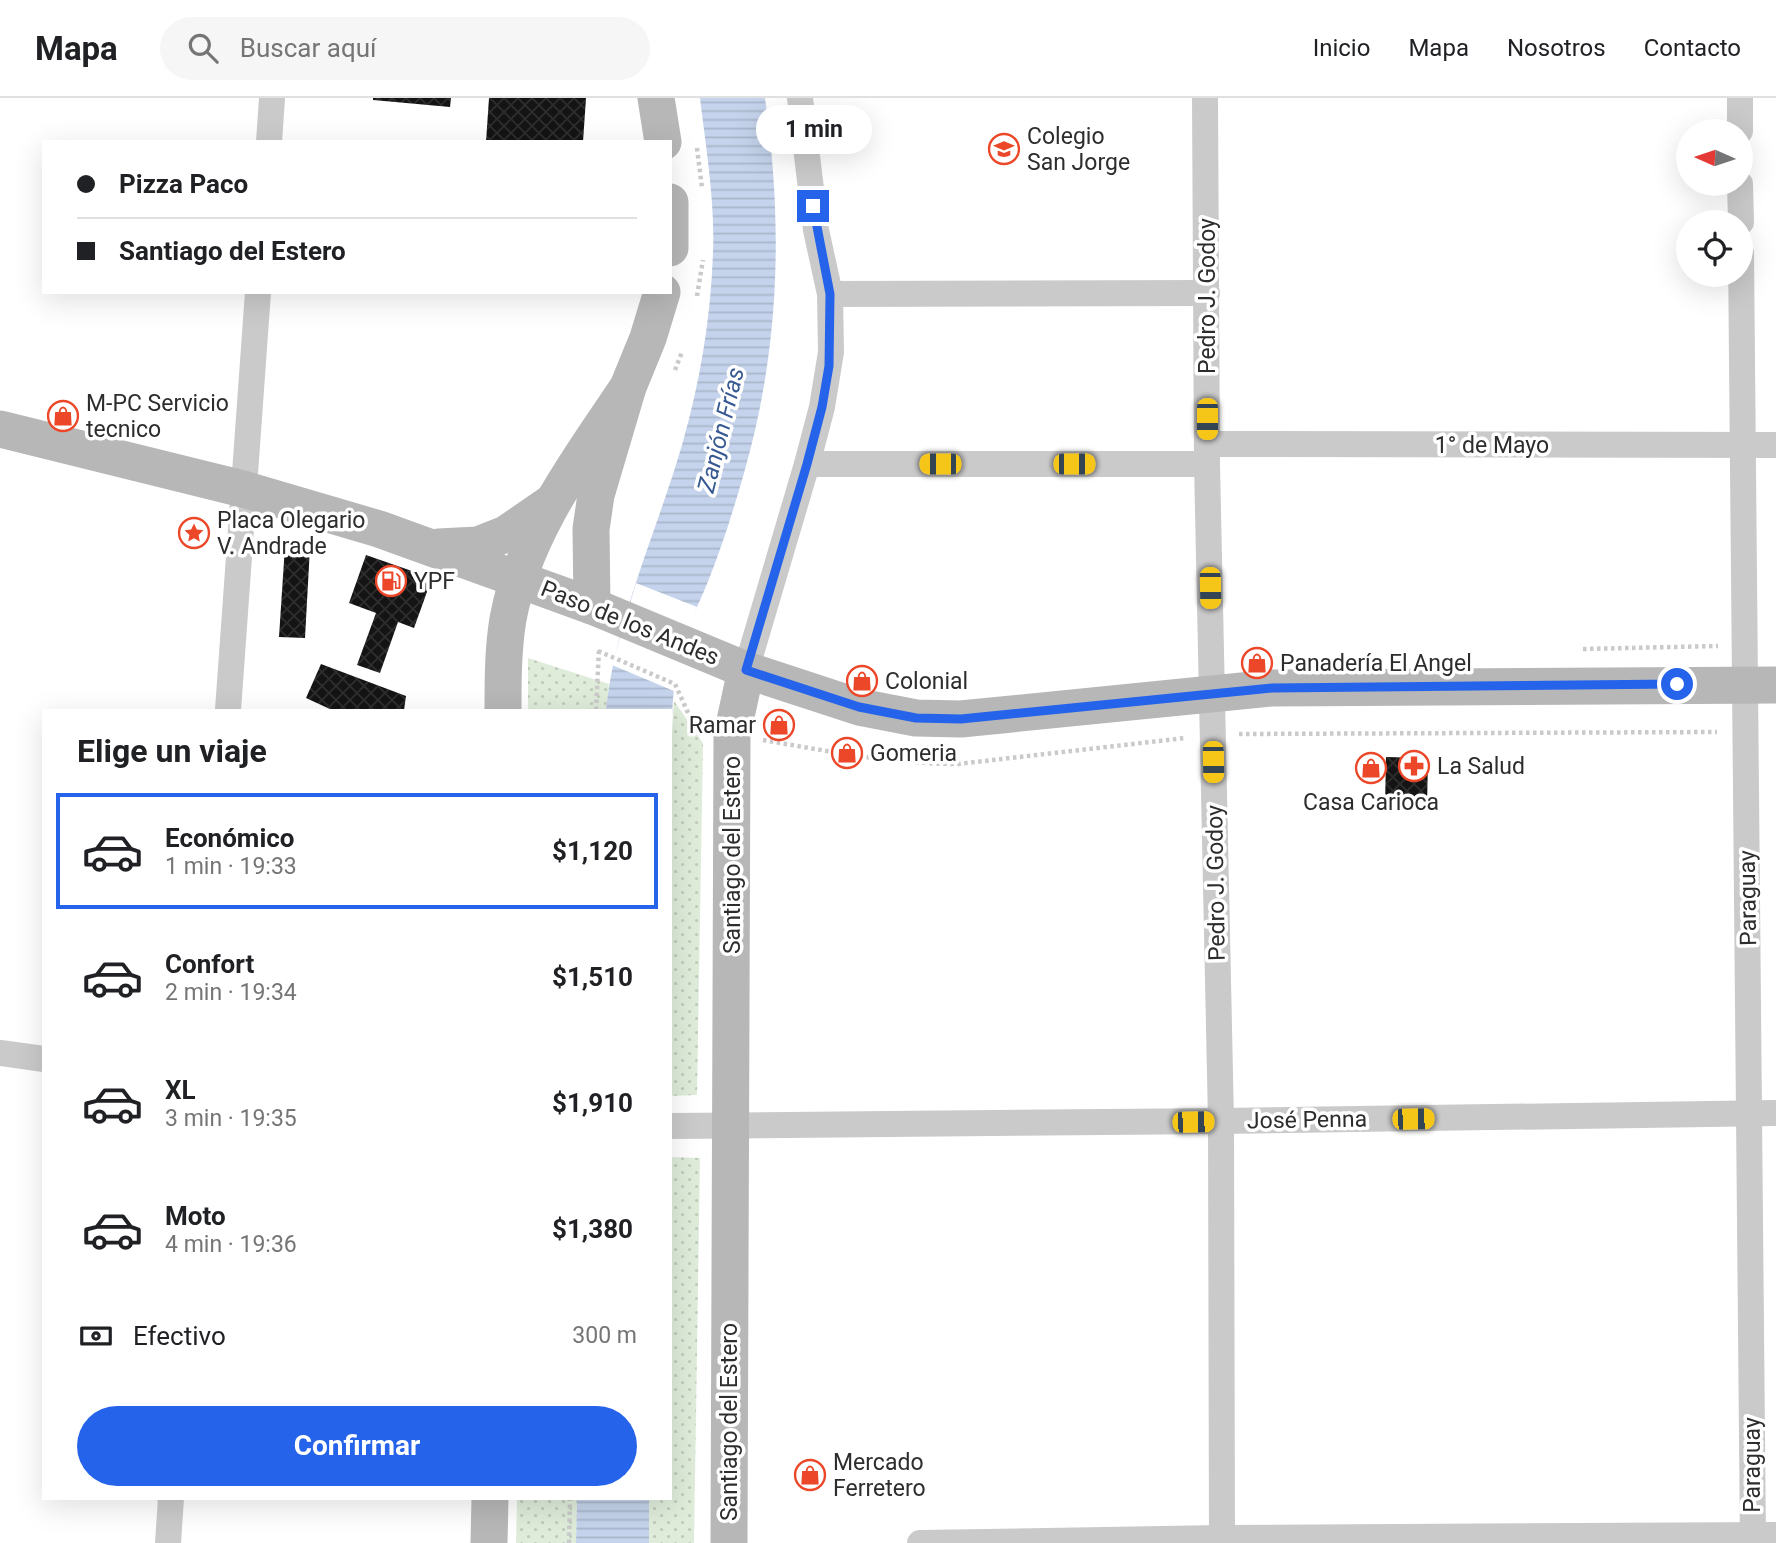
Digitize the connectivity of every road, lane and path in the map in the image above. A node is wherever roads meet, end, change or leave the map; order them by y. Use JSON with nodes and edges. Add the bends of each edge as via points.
{"nodes":[{"id":1,"x":272,"y":98,"type":"edge"},
{"id":2,"x":656,"y":98,"type":"edge"},
{"id":3,"x":800,"y":98,"type":"edge"},
{"id":4,"x":1205,"y":98,"type":"edge"},
{"id":5,"x":1740,"y":98,"type":"edge"},
{"id":6,"x":1740,"y":119,"type":"edge"},
{"id":7,"x":269,"y":140,"type":"edge"},
{"id":8,"x":663,"y":140,"type":"edge"},
{"id":9,"x":1741,"y":287,"type":"edge"},
{"id":10,"x":1207,"y":293,"type":"junction"},
{"id":11,"x":258,"y":294,"type":"edge"},
{"id":12,"x":661,"y":294,"type":"edge"},
{"id":13,"x":830,"y":294,"type":"junction"},
{"id":14,"x":628,"y":387,"type":"junction"},
{"id":15,"x":0,"y":429,"type":"edge"},
{"id":16,"x":1743,"y":445,"type":"junction"},
{"id":17,"x":1776,"y":445,"type":"edge"},
{"id":18,"x":1207,"y":454,"type":"junction"},
{"id":19,"x":807,"y":464,"type":"junction"},
{"id":20,"x":243,"y":489,"type":"junction"},
{"id":21,"x":552,"y":502,"type":"junction"},
{"id":22,"x":433,"y":548,"type":"junction"},
{"id":23,"x":520,"y":579,"type":"junction"},
{"id":24,"x":608,"y":613,"type":"junction"},
{"id":25,"x":746,"y":670,"type":"junction"},
{"id":26,"x":675,"y":684,"type":"dead end"},
{"id":27,"x":1761,"y":685,"type":"edge"},
{"id":28,"x":1212,"y":693,"type":"junction"},
{"id":29,"x":228,"y":709,"type":"edge"},
{"id":30,"x":503,"y":709,"type":"edge"},
{"id":31,"x":596,"y":709,"type":"edge"},
{"id":32,"x":0,"y":1053,"type":"edge"},
{"id":33,"x":42,"y":1059,"type":"edge"},
{"id":34,"x":1776,"y":1113,"type":"edge"},
{"id":35,"x":1750,"y":1114,"type":"junction"},
{"id":36,"x":1221,"y":1121,"type":"junction"},
{"id":37,"x":672,"y":1126,"type":"edge"},
{"id":38,"x":731,"y":1126,"type":"junction"},
{"id":39,"x":171,"y":1500,"type":"edge"},
{"id":40,"x":490,"y":1500,"type":"edge"},
{"id":41,"x":570,"y":1500,"type":"edge"},
{"id":42,"x":1760,"y":1538,"type":"edge"},
{"id":43,"x":1222,"y":1541,"type":"edge"},
{"id":44,"x":168,"y":1543,"type":"edge"},
{"id":45,"x":489,"y":1543,"type":"edge"},
{"id":46,"x":569,"y":1543,"type":"edge"},
{"id":47,"x":729,"y":1543,"type":"edge"},
{"id":48,"x":920,"y":1543,"type":"edge"}],
"edges":[{"from":1,"to":7,"type":"street"},
{"from":2,"to":8,"type":"main road"},
{"from":3,"to":13,"type":"street","name":"Santiago del Estero","via":[[816,230]]},
{"from":4,"to":10,"type":"street","name":"Pedro J. Godoy"},
{"from":5,"to":6,"type":"street"},
{"from":9,"to":16,"type":"street","name":"Paraguay"},
{"from":10,"to":13,"type":"street"},
{"from":10,"to":18,"type":"street","name":"Pedro J. Godoy"},
{"from":11,"to":20,"type":"street"},
{"from":12,"to":14,"type":"main road"},
{"from":13,"to":19,"type":"street","name":"Santiago del Estero","via":[[830,361]]},
{"from":14,"to":21,"type":"main road"},
{"from":14,"to":24,"type":"main road","via":[[591,528]]},
{"from":15,"to":20,"type":"main road","name":"Paso de los Andes"},
{"from":16,"to":17,"type":"street","name":"1° de Mayo"},
{"from":16,"to":18,"type":"street","name":"1° de Mayo"},
{"from":16,"to":27,"type":"street","name":"Paraguay"},
{"from":18,"to":19,"type":"street","name":"1° de Mayo"},
{"from":18,"to":28,"type":"street","name":"Pedro J. Godoy"},
{"from":19,"to":25,"type":"street","name":"Santiago del Estero"},
{"from":20,"to":22,"type":"main road","name":"Paso de los Andes"},
{"from":20,"to":29,"type":"street"},
{"from":21,"to":22,"type":"main road","via":[[506,534],[478,545]]},
{"from":21,"to":23,"type":"main road"},
{"from":22,"to":23,"type":"main road","name":"Paso de los Andes"},
{"from":23,"to":24,"type":"main road","name":"Paso de los Andes"},
{"from":23,"to":30,"type":"main road","via":[[505,639]]},
{"from":24,"to":25,"type":"main road","name":"Paso de los Andes"},
{"from":25,"to":28,"type":"main road","name":"Paso de los Andes","via":[[859,707],[916,718],[961,719]]},
{"from":25,"to":38,"type":"main road","name":"Santiago del Estero","via":[[732,735]]},
{"from":26,"to":31,"type":"path","via":[[598,651]]},
{"from":27,"to":28,"type":"main road","name":"Paso de los Andes","via":[[1272,688]]},
{"from":27,"to":35,"type":"street","name":"Paraguay"},
{"from":28,"to":36,"type":"street","name":"Pedro J. Godoy"},
{"from":32,"to":33,"type":"street"},
{"from":34,"to":35,"type":"street","name":"José Penna"},
{"from":35,"to":36,"type":"street","name":"José Penna"},
{"from":35,"to":42,"type":"street","name":"Paraguay"},
{"from":36,"to":38,"type":"street","name":"José Penna"},
{"from":36,"to":43,"type":"street","name":"Pedro J. Godoy"},
{"from":37,"to":38,"type":"street","name":"José Penna"},
{"from":38,"to":47,"type":"main road","name":"Santiago del Estero"},
{"from":39,"to":44,"type":"street"},
{"from":40,"to":45,"type":"main road"},
{"from":41,"to":46,"type":"path"},
{"from":42,"to":43,"type":"street"},
{"from":43,"to":48,"type":"street"}]}
